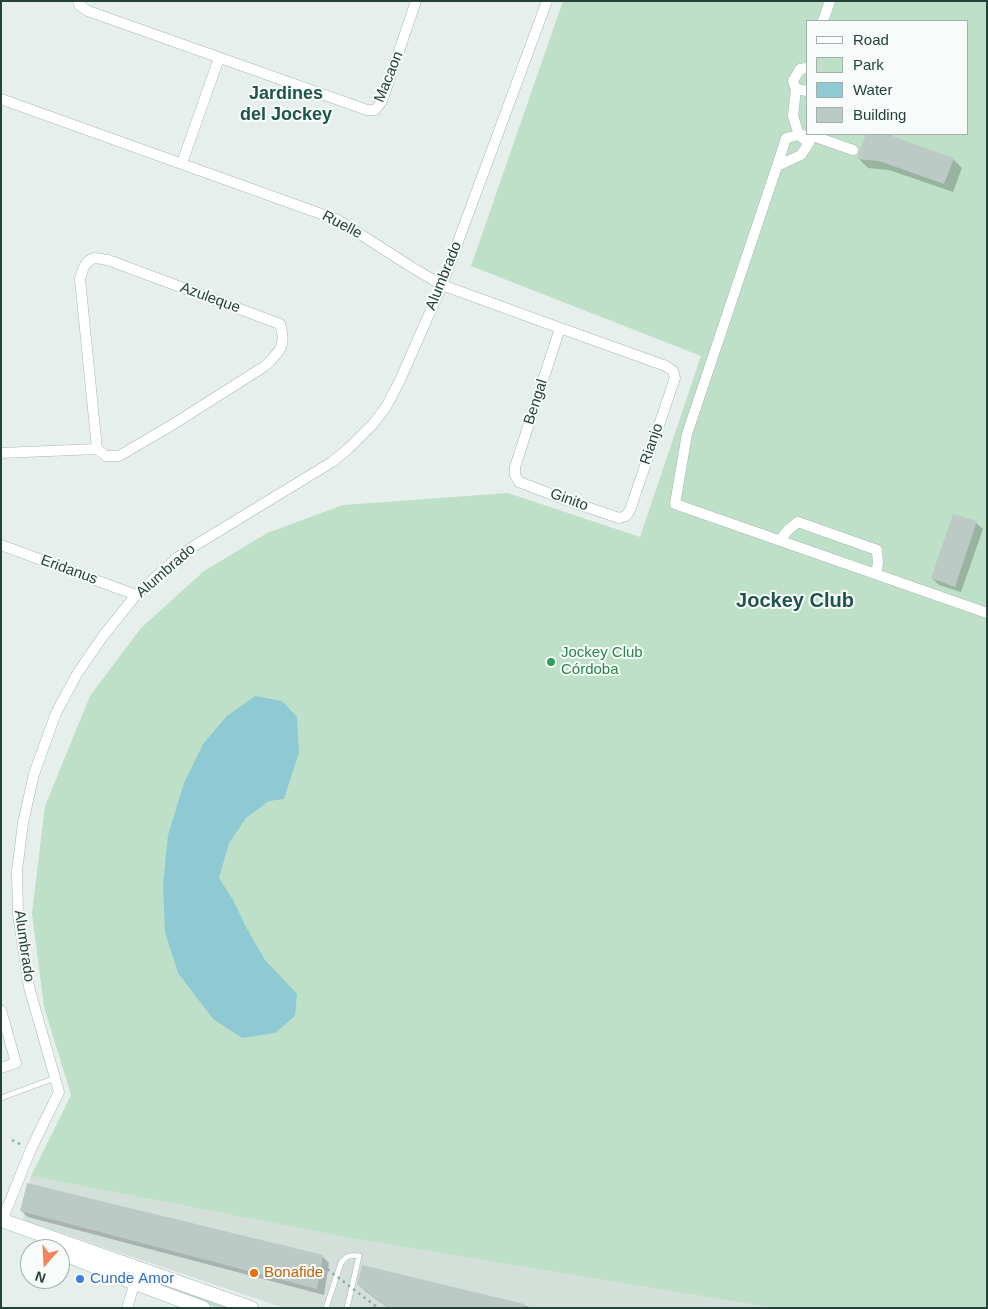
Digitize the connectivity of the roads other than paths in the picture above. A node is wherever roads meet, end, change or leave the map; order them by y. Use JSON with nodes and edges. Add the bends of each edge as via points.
{"nodes":[{"id":1,"x":78,"y":1,"type":"edge"},
{"id":2,"x":416,"y":1,"type":"edge"},
{"id":3,"x":547,"y":1,"type":"edge"},
{"id":4,"x":830,"y":1,"type":"edge"},
{"id":5,"x":823,"y":20,"type":"edge"},
{"id":6,"x":219,"y":58,"type":"junction"},
{"id":7,"x":806,"y":68,"type":"edge"},
{"id":8,"x":796,"y":89,"type":"junction"},
{"id":9,"x":806,"y":92,"type":"edge"},
{"id":10,"x":2,"y":100,"type":"edge"},
{"id":11,"x":799,"y":135,"type":"junction"},
{"id":12,"x":853,"y":150,"type":"dead end"},
{"id":13,"x":182,"y":163,"type":"junction"},
{"id":14,"x":777,"y":166,"type":"junction"},
{"id":15,"x":442,"y":284,"type":"junction"},
{"id":16,"x":560,"y":328,"type":"junction"},
{"id":17,"x":673,"y":370,"type":"joint"},
{"id":18,"x":97,"y":448,"type":"junction"},
{"id":19,"x":1,"y":453,"type":"edge"},
{"id":20,"x":515,"y":476,"type":"joint"},
{"id":21,"x":626,"y":516,"type":"joint"},
{"id":22,"x":780,"y":540,"type":"junction"},
{"id":23,"x":1,"y":545,"type":"edge"},
{"id":24,"x":876,"y":574,"type":"junction"},
{"id":25,"x":136,"y":596,"type":"junction"},
{"id":26,"x":987,"y":612,"type":"edge"},
{"id":27,"x":1,"y":1010,"type":"edge"},
{"id":28,"x":1,"y":1068,"type":"edge"},
{"id":29,"x":55,"y":1078,"type":"junction"},
{"id":30,"x":1,"y":1098,"type":"edge"},
{"id":31,"x":2,"y":1223,"type":"edge"},
{"id":32,"x":33,"y":1239,"type":"edge"},
{"id":33,"x":70,"y":1256,"type":"edge"},
{"id":34,"x":139,"y":1269,"type":"junction"},
{"id":35,"x":135,"y":1283,"type":"junction"},
{"id":36,"x":127,"y":1308,"type":"edge"},
{"id":37,"x":203,"y":1308,"type":"edge"},
{"id":38,"x":251,"y":1308,"type":"edge"},
{"id":39,"x":326,"y":1308,"type":"edge"},
{"id":40,"x":347,"y":1308,"type":"edge"}],
"edges":[{"from":1,"to":6,"type":"street","name":"Macaon","via":[[88,11]]},
{"from":2,"to":6,"type":"street","name":"Macaon","via":[[382,101],[375,110],[367,110]]},
{"from":3,"to":15,"type":"street","name":"Alumbrado"},
{"from":4,"to":5,"type":"street"},
{"from":6,"to":13,"type":"street"},
{"from":7,"to":8,"type":"street","via":[[800,69],[793,81]]},
{"from":8,"to":9,"type":"street"},
{"from":8,"to":11,"type":"street","via":[[793,116]]},
{"from":10,"to":13,"type":"street","name":"Ruelle"},
{"from":11,"to":12,"type":"street","via":[[813,136]]},
{"from":11,"to":14,"type":"street","via":[[786,138]]},
{"from":11,"to":14,"type":"street","via":[[809,143],[801,155]]},
{"from":13,"to":15,"type":"street","name":"Ruelle","via":[[338,220]]},
{"from":14,"to":22,"type":"street","via":[[687,434],[675,504]]},
{"from":15,"to":16,"type":"street","name":"Ruelle"},
{"from":15,"to":25,"type":"street","name":"Alumbrado","via":[[400,380],[373,424],[332,462],[178,557]]},
{"from":16,"to":17,"type":"street","name":"Ruelle"},
{"from":16,"to":20,"type":"street","name":"Bengal","via":[[515,467]]},
{"from":17,"to":21,"type":"street","name":"Rianjo","via":[[675,378]]},
{"from":18,"to":18,"type":"street","name":"Azuleque","via":[[106,456],[119,456],[265,366],[283,345],[284,334],[280,324],[108,260],[94,258],[88,262],[80,279]]},
{"from":18,"to":19,"type":"street","name":"Azuleque"},
{"from":20,"to":21,"type":"street","name":"Ginito","via":[[519,482],[569,501],[619,518]]},
{"from":22,"to":24,"type":"street"},
{"from":22,"to":24,"type":"street","via":[[798,522],[877,550]]},
{"from":23,"to":25,"type":"street","name":"Eridanus"},
{"from":24,"to":26,"type":"street"},
{"from":25,"to":29,"type":"street","name":"Alumbrado","via":[[77,674],[56,713],[34,774],[23,823],[17,871],[18,914],[29,987]]},
{"from":27,"to":28,"type":"street","via":[[16,1063]]},
{"from":29,"to":30,"type":"lane"},
{"from":29,"to":31,"type":"street","name":"Alumbrado","via":[[59,1092],[31,1149]]},
{"from":31,"to":32,"type":"main road"},
{"from":31,"to":34,"type":"main road"},
{"from":33,"to":35,"type":"main road"},
{"from":34,"to":35,"type":"street"},
{"from":34,"to":38,"type":"main road"},
{"from":35,"to":36,"type":"street"},
{"from":35,"to":37,"type":"main road"},
{"from":39,"to":40,"type":"lane","via":[[344,1258],[359,1256]]}]}
